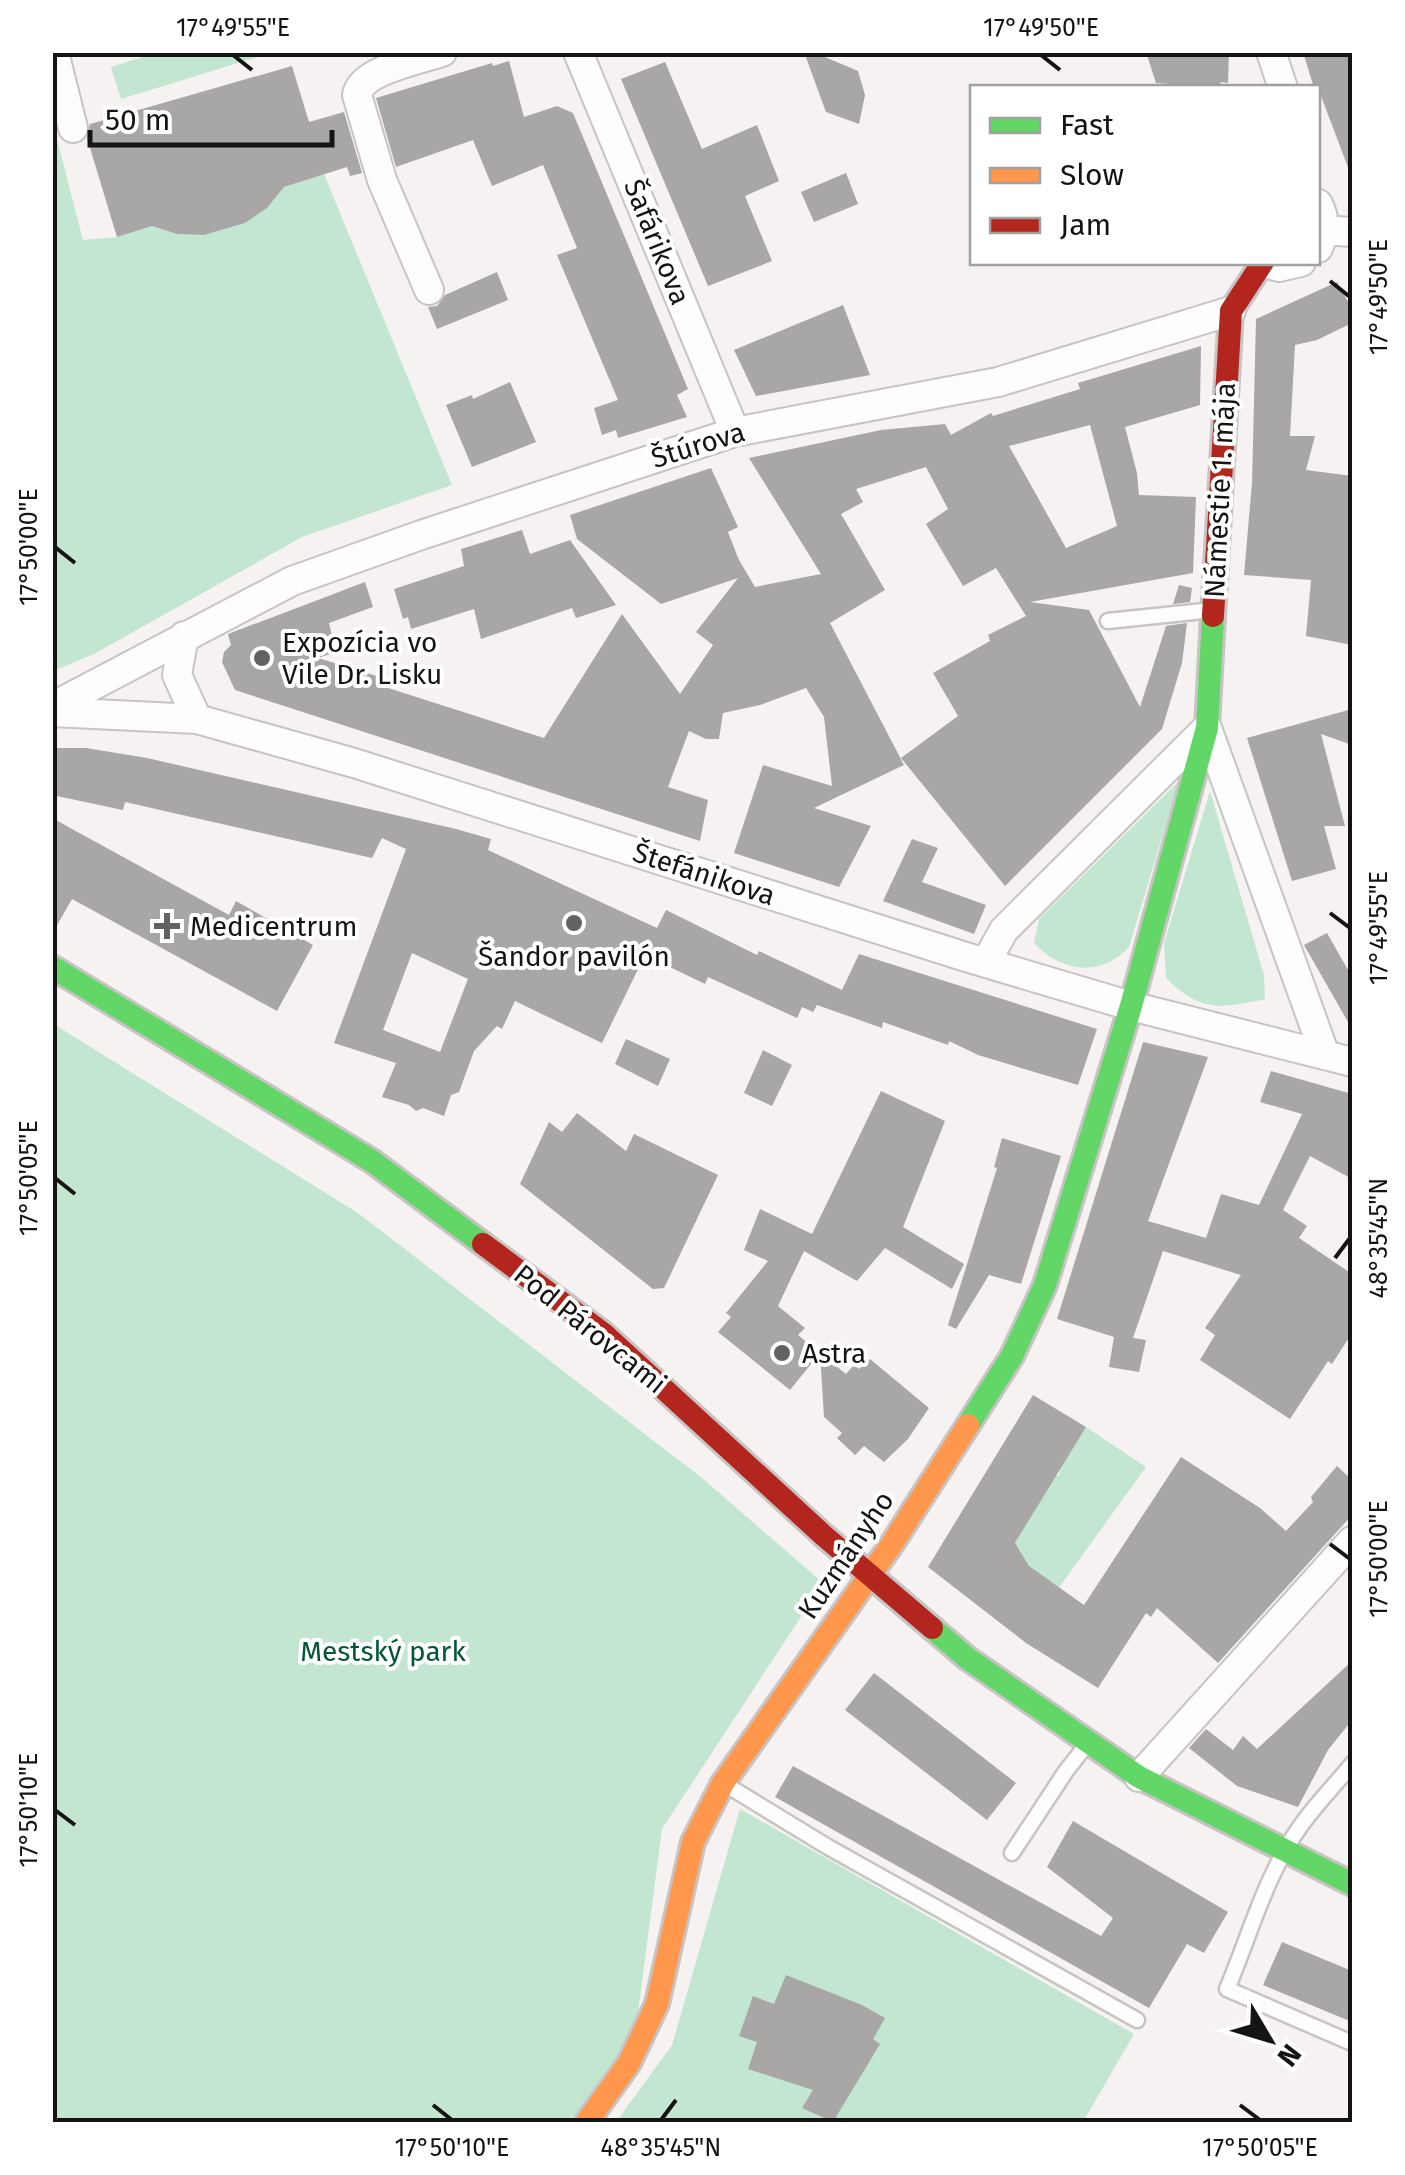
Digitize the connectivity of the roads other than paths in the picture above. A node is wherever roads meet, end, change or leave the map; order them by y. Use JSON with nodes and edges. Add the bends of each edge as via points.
{"nodes":[{"id":1,"x":54,"y":52,"type":"edge"},
{"id":2,"x":442,"y":52,"type":"edge"},
{"id":3,"x":578,"y":52,"type":"edge"},
{"id":4,"x":73,"y":128,"type":"dead end"},
{"id":5,"x":1262,"y":265,"type":"edge"},
{"id":6,"x":430,"y":290,"type":"dead end"},
{"id":7,"x":1230,"y":311,"type":"junction"},
{"id":8,"x":735,"y":432,"type":"junction"},
{"id":9,"x":1213,"y":610,"type":"junction"},
{"id":10,"x":1108,"y":620,"type":"dead end"},
{"id":11,"x":184,"y":636,"type":"junction"},
{"id":12,"x":52,"y":710,"type":"edge"},
{"id":13,"x":197,"y":719,"type":"junction"},
{"id":14,"x":1207,"y":728,"type":"junction"},
{"id":15,"x":986,"y":962,"type":"junction"},
{"id":16,"x":52,"y":967,"type":"edge"},
{"id":17,"x":1131,"y":1006,"type":"junction"},
{"id":18,"x":1339,"y":1058,"type":"edge"},
{"id":19,"x":1352,"y":1540,"type":"edge"},
{"id":20,"x":871,"y":1576,"type":"junction"},
{"id":21,"x":1089,"y":1742,"type":"junction"},
{"id":22,"x":1352,"y":1764,"type":"edge"},
{"id":23,"x":1139,"y":1776,"type":"junction"},
{"id":24,"x":723,"y":1783,"type":"junction"},
{"id":25,"x":1286,"y":1850,"type":"junction"},
{"id":26,"x":1012,"y":1853,"type":"dead end"},
{"id":27,"x":1352,"y":1884,"type":"edge"},
{"id":28,"x":1137,"y":2020,"type":"dead end"},
{"id":29,"x":1352,"y":2042,"type":"edge"},
{"id":30,"x":586,"y":2122,"type":"edge"}],
"edges":[{"from":1,"to":4,"type":"street"},
{"from":2,"to":6,"type":"street","via":[[368,76],[357,95],[382,180]]},
{"from":3,"to":8,"type":"street","name":"Šafárikova"},
{"from":5,"to":7,"type":"street"},
{"from":7,"to":8,"type":"street","name":"Štúrova","via":[[998,382]]},
{"from":7,"to":9,"type":"street","name":"Námestie 1. mája"},
{"from":8,"to":11,"type":"street","name":"Štúrova","via":[[421,534],[292,582]]},
{"from":9,"to":10,"type":"lane"},
{"from":9,"to":14,"type":"street","name":"Námestie 1. mája"},
{"from":11,"to":12,"type":"street","name":"Štúrova"},
{"from":11,"to":13,"type":"street","via":[[177,676]]},
{"from":12,"to":13,"type":"street","name":"Štefánikova"},
{"from":13,"to":15,"type":"street","name":"Štefánikova"},
{"from":14,"to":15,"type":"street","via":[[1004,930]]},
{"from":14,"to":17,"type":"street","name":"Námestie 1. mája"},
{"from":14,"to":18,"type":"street","name":"Námestie 1. mája"},
{"from":15,"to":17,"type":"street","name":"Štefánikova"},
{"from":16,"to":20,"type":"street","name":"Pod Párovcami","via":[[388,1172],[604,1334]]},
{"from":17,"to":18,"type":"street","name":"Štefánikova"},
{"from":17,"to":20,"type":"street","name":"Kuzmányho","via":[[1045,1285],[1012,1356]]},
{"from":19,"to":23,"type":"street"},
{"from":20,"to":21,"type":"street","name":"Pod Párovcami","via":[[968,1658]]},
{"from":20,"to":24,"type":"street","name":"Kuzmányho"},
{"from":21,"to":23,"type":"street","name":"Pod Párovcami"},
{"from":21,"to":26,"type":"lane"},
{"from":22,"to":25,"type":"lane"},
{"from":23,"to":25,"type":"street","name":"Pod Párovcami"},
{"from":24,"to":28,"type":"lane"},
{"from":24,"to":30,"type":"street","name":"Kuzmányho","via":[[693,1842],[657,2004],[629,2063]]},
{"from":25,"to":27,"type":"street","name":"Pod Párovcami"},
{"from":25,"to":29,"type":"lane","via":[[1227,1989]]}]}
